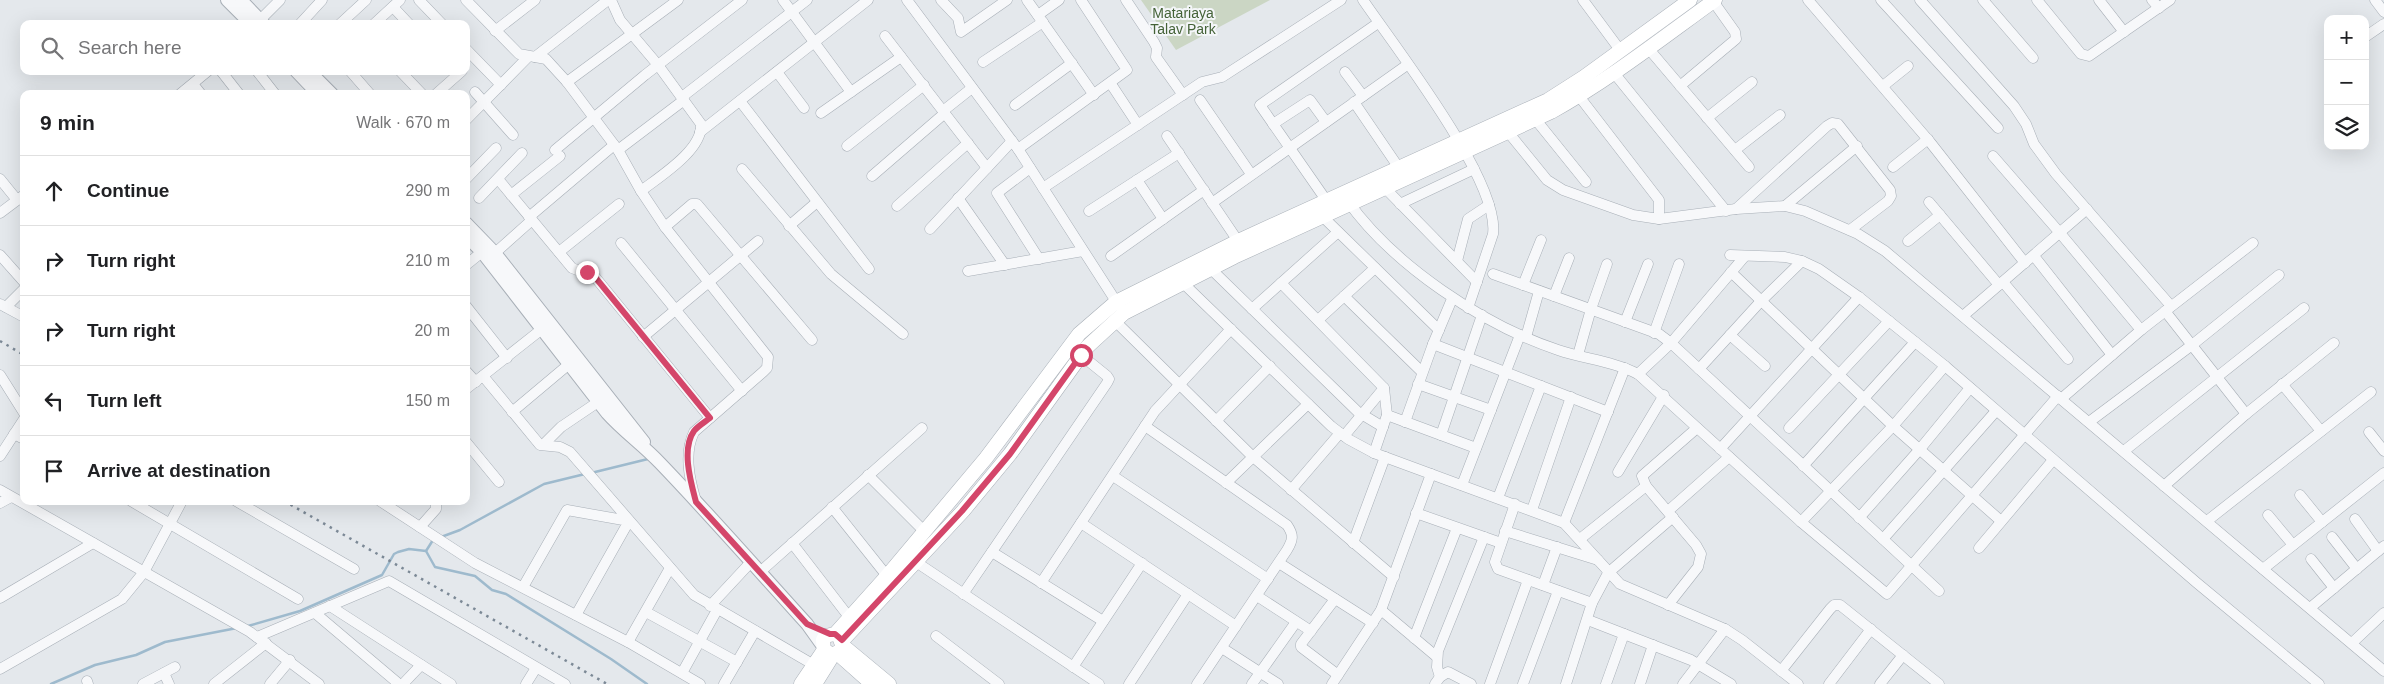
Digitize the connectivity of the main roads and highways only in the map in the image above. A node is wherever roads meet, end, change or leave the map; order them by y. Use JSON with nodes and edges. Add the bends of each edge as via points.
{"nodes":[{"id":1,"x":1690,"y":0,"type":"edge"},
{"id":2,"x":1714,"y":0,"type":"edge"},
{"id":3,"x":1575,"y":91,"type":"junction"},
{"id":4,"x":1505,"y":127,"type":"junction"},
{"id":5,"x":1462,"y":146,"type":"junction"},
{"id":6,"x":1346,"y":198,"type":"junction"},
{"id":7,"x":1118,"y":312,"type":"junction"},
{"id":8,"x":910,"y":558,"type":"junction"},
{"id":9,"x":833,"y":645,"type":"junction"},
{"id":10,"x":801,"y":684,"type":"edge"},
{"id":11,"x":815,"y":684,"type":"edge"},
{"id":12,"x":872,"y":684,"type":"edge"},
{"id":13,"x":889,"y":684,"type":"edge"}],
"edges":[{"from":1,"to":3,"type":"main road","via":[[1620,50]]},
{"from":2,"to":3,"type":"main road","via":[[1614,72]]},
{"from":3,"to":4,"type":"main road","via":[[1548,100]]},
{"from":3,"to":4,"type":"main road","via":[[1536,120]]},
{"from":4,"to":5,"type":"main road"},
{"from":5,"to":6,"type":"main road","via":[[1399,168]]},
{"from":5,"to":6,"type":"main road","via":[[1385,188]]},
{"from":6,"to":7,"type":"main road","via":[[1322,216]]},
{"from":6,"to":7,"type":"main road","via":[[1326,200],[1238,241]]},
{"from":7,"to":8,"type":"main road","via":[[1081,355],[1010,454]]},
{"from":7,"to":8,"type":"main road","via":[[1079,334],[1010,430],[925,532]]},
{"from":8,"to":9,"type":"main road"},
{"from":8,"to":9,"type":"main road","via":[[887,576],[849,617]]},
{"from":9,"to":10,"type":"main road"},
{"from":9,"to":11,"type":"main road"},
{"from":9,"to":12,"type":"main road"},
{"from":9,"to":13,"type":"main road"}]}
